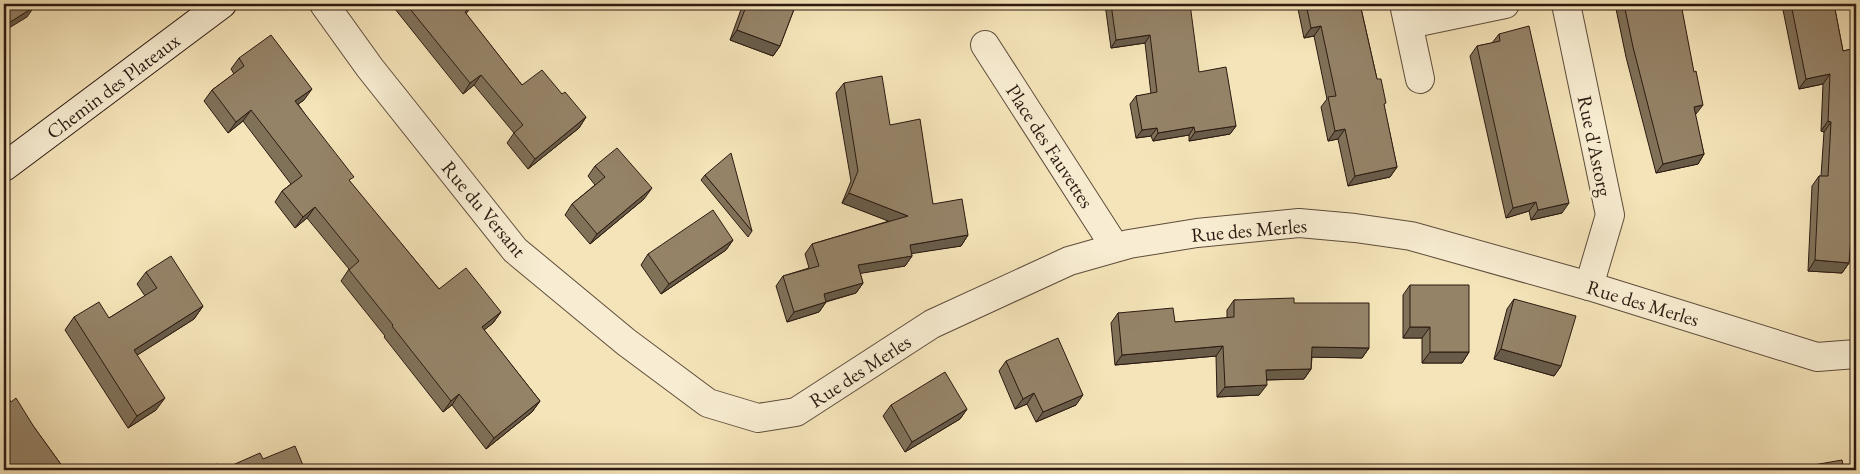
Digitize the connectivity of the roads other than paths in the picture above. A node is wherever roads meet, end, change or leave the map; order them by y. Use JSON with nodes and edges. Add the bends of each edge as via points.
{"nodes":[{"id":1,"x":222,"y":4,"type":"edge"},
{"id":2,"x":324,"y":4,"type":"edge"},
{"id":3,"x":1505,"y":4,"type":"edge"},
{"id":4,"x":1566,"y":4,"type":"edge"},
{"id":5,"x":1407,"y":14,"type":"edge"},
{"id":6,"x":985,"y":45,"type":"dead end"},
{"id":7,"x":1420,"y":79,"type":"dead end"},
{"id":8,"x":4,"y":167,"type":"edge"},
{"id":9,"x":1115,"y":247,"type":"junction"},
{"id":10,"x":1589,"y":286,"type":"junction"},
{"id":11,"x":1856,"y":354,"type":"edge"},
{"id":12,"x":758,"y":418,"type":"joint"}],
"edges":[{"from":1,"to":8,"type":"street","name":"Chemin des Plateaux"},
{"from":2,"to":12,"type":"street","name":"Rue du Versant","via":[[370,68],[515,250],[626,342],[708,403]]},
{"from":3,"to":5,"type":"street"},
{"from":4,"to":10,"type":"street","name":"Rue d'Astorg","via":[[1610,215]]},
{"from":5,"to":7,"type":"street"},
{"from":6,"to":9,"type":"street","name":"Place des Fauvettes"},
{"from":9,"to":10,"type":"street","name":"Rue des Merles","via":[[1197,233],[1299,223],[1411,236]]},
{"from":9,"to":12,"type":"street","name":"Rue des Merles","via":[[1069,261],[932,324],[796,412]]},
{"from":10,"to":11,"type":"street","name":"Rue des Merles","via":[[1817,357]]}]}
